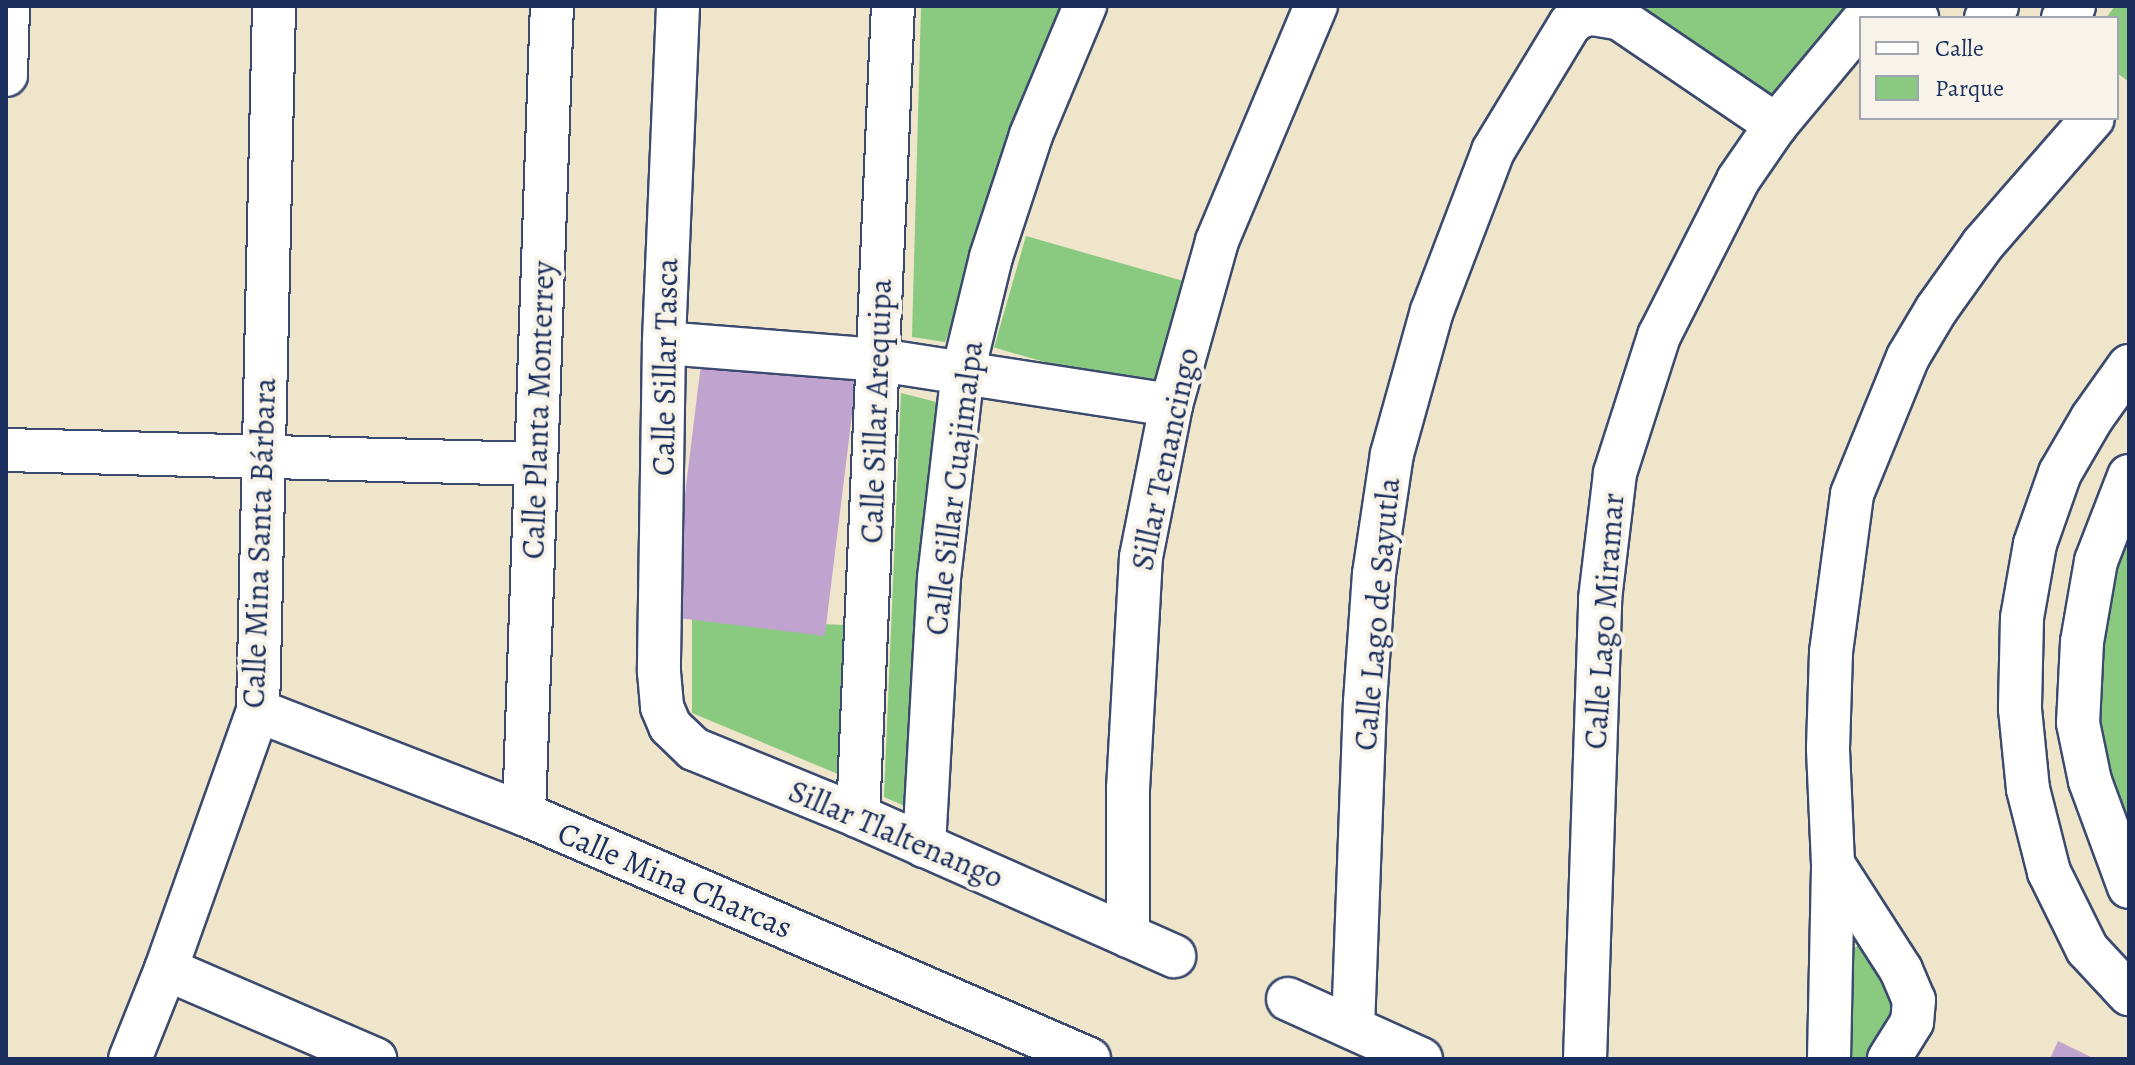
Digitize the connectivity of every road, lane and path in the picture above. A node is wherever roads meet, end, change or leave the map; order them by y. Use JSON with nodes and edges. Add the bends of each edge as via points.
{"nodes":[{"id":1,"x":8,"y":6,"type":"edge"},
{"id":2,"x":274,"y":6,"type":"edge"},
{"id":3,"x":552,"y":6,"type":"edge"},
{"id":4,"x":678,"y":6,"type":"edge"},
{"id":5,"x":893,"y":6,"type":"edge"},
{"id":6,"x":1085,"y":6,"type":"edge"},
{"id":7,"x":1316,"y":6,"type":"edge"},
{"id":8,"x":1873,"y":16,"type":"edge"},
{"id":9,"x":1914,"y":16,"type":"edge"},
{"id":10,"x":1859,"y":25,"type":"edge"},
{"id":11,"x":6,"y":75,"type":"edge"},
{"id":12,"x":1776,"y":125,"type":"junction"},
{"id":13,"x":2071,"y":126,"type":"edge"},
{"id":14,"x":664,"y":343,"type":"junction"},
{"id":15,"x":879,"y":360,"type":"junction"},
{"id":16,"x":2129,"y":366,"type":"edge"},
{"id":17,"x":963,"y":372,"type":"junction"},
{"id":18,"x":1171,"y":405,"type":"junction"},
{"id":19,"x":6,"y":450,"type":"edge"},
{"id":20,"x":262,"y":457,"type":"junction"},
{"id":21,"x":536,"y":464,"type":"junction"},
{"id":22,"x":2129,"y":476,"type":"edge"},
{"id":23,"x":258,"y":711,"type":"junction"},
{"id":24,"x":670,"y":726,"type":"joint"},
{"id":25,"x":524,"y":814,"type":"junction"},
{"id":26,"x":858,"y":816,"type":"junction"},
{"id":27,"x":924,"y":846,"type":"junction"},
{"id":28,"x":1833,"y":864,"type":"junction"},
{"id":29,"x":2129,"y":887,"type":"edge"},
{"id":30,"x":1128,"y":936,"type":"junction"},
{"id":31,"x":1174,"y":956,"type":"dead end"},
{"id":32,"x":166,"y":969,"type":"junction"},
{"id":33,"x":2129,"y":994,"type":"edge"},
{"id":34,"x":1288,"y":999,"type":"dead end"},
{"id":35,"x":1353,"y":1028,"type":"junction"},
{"id":36,"x":1031,"y":1047,"type":"edge"},
{"id":37,"x":130,"y":1059,"type":"edge"},
{"id":38,"x":375,"y":1059,"type":"edge"},
{"id":39,"x":1089,"y":1059,"type":"edge"},
{"id":40,"x":1421,"y":1059,"type":"edge"},
{"id":41,"x":1585,"y":1059,"type":"edge"},
{"id":42,"x":1829,"y":1059,"type":"edge"},
{"id":43,"x":1889,"y":1059,"type":"edge"}],
"edges":[{"from":1,"to":11,"type":"street"},
{"from":2,"to":20,"type":"street","name":"Calle Mina Santa Bárbara"},
{"from":3,"to":21,"type":"street","name":"Calle Planta Monterrey"},
{"from":4,"to":14,"type":"street","name":"Calle Sillar Tasca"},
{"from":5,"to":15,"type":"street","name":"Calle Sillar Arequipa"},
{"from":6,"to":17,"type":"street","name":"Calle Sillar Cuajimalpa","via":[[1031,135],[991,257]]},
{"from":7,"to":18,"type":"street","name":"Sillar Tenancingo","via":[[1217,241]]},
{"from":8,"to":9,"type":"street","via":[[1891,9]]},
{"from":10,"to":12,"type":"street","name":"Calle Lago Miramar"},
{"from":12,"to":35,"type":"street","name":"Calle Lago de Sayutla","via":[[1620,19],[1593,14],[1570,24],[1493,151],[1432,311],[1392,454],[1368,660]]},
{"from":12,"to":41,"type":"street","name":"Calle Lago Miramar","via":[[1738,180],[1659,336],[1615,473],[1600,599]]},
{"from":13,"to":28,"type":"street","via":[[1936,310],[1908,357],[1852,494],[1831,652]]},
{"from":14,"to":15,"type":"street"},
{"from":14,"to":24,"type":"street","name":"Calle Sillar Tasca","via":[[659,672],[662,707]]},
{"from":15,"to":17,"type":"street"},
{"from":15,"to":26,"type":"street","name":"Calle Sillar Arequipa"},
{"from":16,"to":33,"type":"street","via":[[2060,473],[2035,544],[2022,618],[2020,709],[2028,789],[2049,872],[2087,949]]},
{"from":17,"to":18,"type":"street"},
{"from":17,"to":27,"type":"street","name":"Calle Sillar Cuajimalpa","via":[[939,578]]},
{"from":18,"to":30,"type":"street","name":"Sillar Tenancingo","via":[[1141,557],[1128,789]]},
{"from":19,"to":20,"type":"street"},
{"from":20,"to":21,"type":"street"},
{"from":20,"to":23,"type":"street","name":"Calle Mina Santa Bárbara"},
{"from":21,"to":25,"type":"street","name":"Calle Planta Monterrey"},
{"from":22,"to":29,"type":"street","via":[[2096,561],[2082,642],[2078,723],[2090,781]]},
{"from":23,"to":25,"type":"street","name":"Calle Mina Charcas"},
{"from":23,"to":32,"type":"street","name":"Calle Mina Santa Bárbara"},
{"from":24,"to":26,"type":"street","name":"Sillar Tlaltenango","via":[[694,749]]},
{"from":25,"to":36,"type":"street","name":"Calle Mina Charcas"},
{"from":26,"to":27,"type":"street","name":"Sillar Tlaltenango"},
{"from":27,"to":30,"type":"street","name":"Sillar Tlaltenango"},
{"from":28,"to":42,"type":"street"},
{"from":28,"to":43,"type":"street","via":[[1901,970],[1914,1000],[1912,1022]]},
{"from":30,"to":31,"type":"street","name":"Sillar Tlaltenango"},
{"from":32,"to":37,"type":"street","name":"Calle Mina Santa Bárbara"},
{"from":32,"to":38,"type":"street"},
{"from":34,"to":35,"type":"street"},
{"from":35,"to":40,"type":"street"},
{"from":36,"to":39,"type":"street","name":"Calle Mina Charcas"}]}
